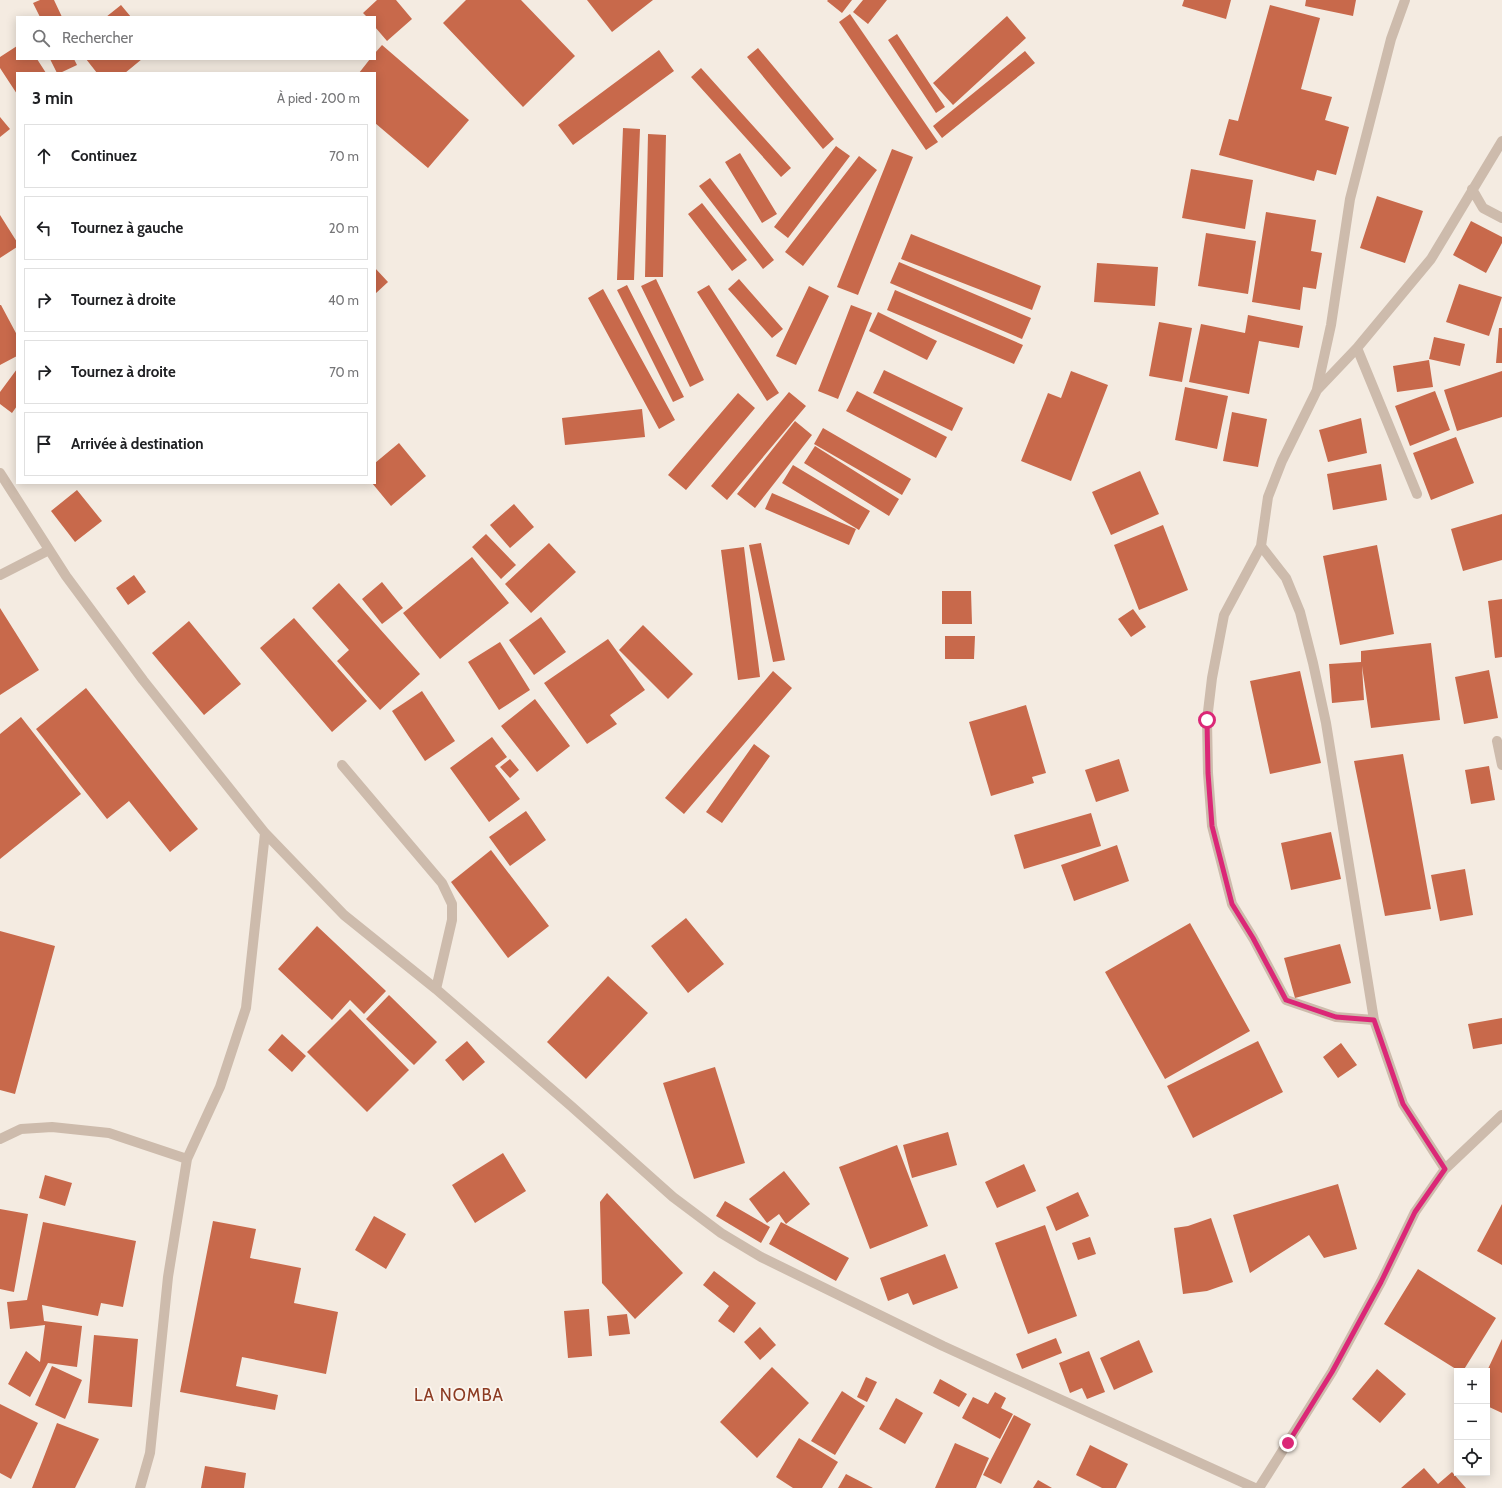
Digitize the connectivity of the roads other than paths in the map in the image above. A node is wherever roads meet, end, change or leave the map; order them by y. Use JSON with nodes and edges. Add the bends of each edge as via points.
{"nodes":[{"id":1,"x":1406,"y":0,"type":"edge"},
{"id":2,"x":1502,"y":141,"type":"edge"},
{"id":3,"x":1472,"y":189,"type":"junction"},
{"id":4,"x":1502,"y":218,"type":"edge"},
{"id":5,"x":1357,"y":348,"type":"junction"},
{"id":6,"x":1317,"y":390,"type":"junction"},
{"id":7,"x":0,"y":473,"type":"edge"},
{"id":8,"x":1417,"y":494,"type":"dead end"},
{"id":9,"x":1261,"y":546,"type":"junction"},
{"id":10,"x":49,"y":550,"type":"junction"},
{"id":11,"x":0,"y":575,"type":"edge"},
{"id":12,"x":1497,"y":740,"type":"dead end"},
{"id":13,"x":1502,"y":765,"type":"edge"},
{"id":14,"x":342,"y":766,"type":"dead end"},
{"id":15,"x":265,"y":834,"type":"junction"},
{"id":16,"x":436,"y":989,"type":"junction"},
{"id":17,"x":1374,"y":1020,"type":"junction"},
{"id":18,"x":1502,"y":1115,"type":"edge"},
{"id":19,"x":0,"y":1139,"type":"edge"},
{"id":20,"x":188,"y":1159,"type":"junction"},
{"id":21,"x":1445,"y":1169,"type":"junction"},
{"id":22,"x":140,"y":1488,"type":"edge"},
{"id":23,"x":1255,"y":1488,"type":"edge"},
{"id":24,"x":1259,"y":1488,"type":"edge"}],
"edges":[{"from":1,"to":6,"type":"street","via":[[1391,39],[1350,199],[1332,325]]},
{"from":2,"to":3,"type":"street"},
{"from":3,"to":4,"type":"street","via":[[1483,208]]},
{"from":3,"to":5,"type":"street","via":[[1431,259]]},
{"from":5,"to":6,"type":"street"},
{"from":5,"to":8,"type":"street"},
{"from":6,"to":9,"type":"street","via":[[1282,461],[1268,497]]},
{"from":7,"to":10,"type":"street"},
{"from":9,"to":17,"type":"street","via":[[1286,578],[1300,612],[1313,663],[1326,723]]},
{"from":9,"to":17,"type":"street","via":[[1224,615],[1212,678],[1207,720],[1212,826],[1232,904],[1286,1000],[1336,1017]]},
{"from":10,"to":11,"type":"street"},
{"from":10,"to":15,"type":"street","via":[[143,680]]},
{"from":12,"to":13,"type":"street"},
{"from":14,"to":16,"type":"street","via":[[442,883],[452,904],[452,920]]},
{"from":15,"to":16,"type":"street","via":[[344,915]]},
{"from":15,"to":20,"type":"street","via":[[246,1008],[220,1087]]},
{"from":16,"to":23,"type":"street","via":[[672,1197],[721,1233],[754,1253],[943,1346]]},
{"from":17,"to":21,"type":"street","via":[[1403,1104]]},
{"from":18,"to":21,"type":"street"},
{"from":19,"to":20,"type":"street","via":[[21,1129],[52,1126],[109,1133]]},
{"from":20,"to":22,"type":"street","via":[[168,1277],[150,1453]]},
{"from":21,"to":24,"type":"street","via":[[1415,1212],[1381,1282],[1332,1372]]}]}
